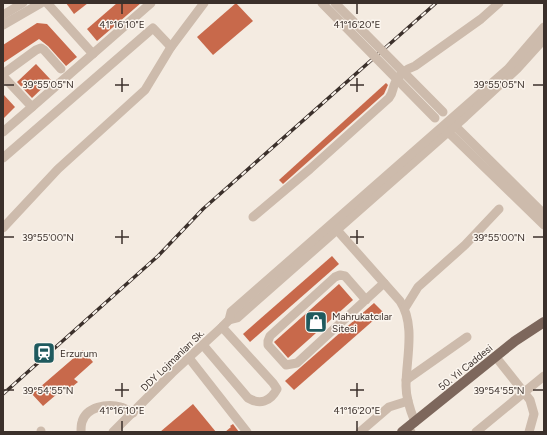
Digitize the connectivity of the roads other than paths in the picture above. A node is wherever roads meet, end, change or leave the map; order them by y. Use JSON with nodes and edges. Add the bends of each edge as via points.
{"nodes":[{"id":1,"x":23,"y":3,"type":"edge"},
{"id":2,"x":47,"y":3,"type":"edge"},
{"id":3,"x":151,"y":3,"type":"edge"},
{"id":4,"x":204,"y":3,"type":"edge"},
{"id":5,"x":322,"y":3,"type":"edge"},
{"id":6,"x":335,"y":3,"type":"edge"},
{"id":7,"x":499,"y":3,"type":"edge"},
{"id":8,"x":37,"y":4,"type":"edge"},
{"id":9,"x":3,"y":15,"type":"edge"},
{"id":10,"x":3,"y":25,"type":"edge"},
{"id":11,"x":544,"y":27,"type":"edge"},
{"id":12,"x":544,"y":39,"type":"edge"},
{"id":13,"x":171,"y":47,"type":"junction"},
{"id":14,"x":93,"y":54,"type":"junction"},
{"id":15,"x":61,"y":69,"type":"dead end"},
{"id":16,"x":3,"y":75,"type":"edge"},
{"id":17,"x":32,"y":108,"type":"junction"},
{"id":18,"x":439,"y":115,"type":"junction"},
{"id":19,"x":448,"y":126,"type":"junction"},
{"id":20,"x":3,"y":132,"type":"edge"},
{"id":21,"x":3,"y":158,"type":"edge"},
{"id":22,"x":499,"y":209,"type":"dead end"},
{"id":23,"x":544,"y":214,"type":"edge"},
{"id":24,"x":253,"y":217,"type":"dead end"},
{"id":25,"x":544,"y":226,"type":"edge"},
{"id":26,"x":3,"y":228,"type":"edge"},
{"id":27,"x":337,"y":230,"type":"junction"},
{"id":28,"x":384,"y":283,"type":"junction"},
{"id":29,"x":366,"y":300,"type":"junction"},
{"id":30,"x":405,"y":308,"type":"junction"},
{"id":31,"x":228,"y":320,"type":"junction"},
{"id":32,"x":544,"y":322,"type":"edge"},
{"id":33,"x":222,"y":327,"type":"junction"},
{"id":34,"x":544,"y":327,"type":"edge"},
{"id":35,"x":467,"y":338,"type":"dead end"},
{"id":36,"x":202,"y":345,"type":"junction"},
{"id":37,"x":189,"y":358,"type":"junction"},
{"id":38,"x":499,"y":361,"type":"junction"},
{"id":39,"x":544,"y":376,"type":"edge"},
{"id":40,"x":406,"y":380,"type":"junction"},
{"id":41,"x":524,"y":393,"type":"junction"},
{"id":42,"x":408,"y":401,"type":"junction"},
{"id":43,"x":133,"y":412,"type":"junction"},
{"id":44,"x":414,"y":422,"type":"junction"},
{"id":45,"x":80,"y":432,"type":"edge"},
{"id":46,"x":113,"y":432,"type":"edge"},
{"id":47,"x":247,"y":432,"type":"edge"},
{"id":48,"x":360,"y":432,"type":"edge"},
{"id":49,"x":402,"y":432,"type":"edge"},
{"id":50,"x":410,"y":432,"type":"edge"},
{"id":51,"x":476,"y":432,"type":"edge"},
{"id":52,"x":529,"y":432,"type":"edge"}],
"edges":[{"from":1,"to":9,"type":"street"},
{"from":2,"to":14,"type":"street"},
{"from":3,"to":14,"type":"street"},
{"from":4,"to":13,"type":"street"},
{"from":5,"to":18,"type":"street","bridge":true},
{"from":6,"to":18,"type":"street","bridge":true},
{"from":7,"to":24,"type":"street","via":[[482,19],[406,70],[394,84],[394,92],[389,98]]},
{"from":8,"to":10,"type":"street"},
{"from":11,"to":19,"type":"street","via":[[508,68]]},
{"from":12,"to":19,"type":"street","via":[[517,69]]},
{"from":13,"to":21,"type":"street","via":[[153,28]]},
{"from":13,"to":26,"type":"street","via":[[145,90],[58,169]]},
{"from":14,"to":17,"type":"street"},
{"from":15,"to":16,"type":"street","via":[[41,48]]},
{"from":16,"to":17,"type":"street"},
{"from":17,"to":20,"type":"street"},
{"from":18,"to":19,"type":"street"},
{"from":19,"to":23,"type":"street"},
{"from":19,"to":25,"type":"street"},
{"from":19,"to":27,"type":"street"},
{"from":19,"to":31,"type":"street","name":"DDY Lojmanları Sk.","via":[[231,312]]},
{"from":22,"to":30,"type":"street","via":[[465,245],[418,286]]},
{"from":27,"to":28,"type":"street"},
{"from":27,"to":31,"type":"street","via":[[237,318]]},
{"from":28,"to":29,"type":"street"},
{"from":28,"to":30,"type":"street"},
{"from":29,"to":29,"type":"street","via":[[297,363],[286,364],[268,345],[270,336],[335,277],[345,276]]},
{"from":30,"to":40,"type":"street","via":[[409,328]]},
{"from":31,"to":33,"type":"street","name":"DDY Lojmanları Sk."},
{"from":32,"to":44,"type":"main road","name":"50. Yıl Caddesi","via":[[515,341]]},
{"from":33,"to":36,"type":"street","name":"DDY Lojmanları Sk."},
{"from":33,"to":36,"type":"street","via":[[273,383],[277,389],[274,394],[263,402],[256,403],[248,398]]},
{"from":34,"to":38,"type":"main road","name":"50. Yıl Caddesi"},
{"from":35,"to":40,"type":"street"},
{"from":36,"to":37,"type":"street","name":"DDY Lojmanları Sk."},
{"from":37,"to":43,"type":"street","name":"DDY Lojmanları Sk."},
{"from":37,"to":47,"type":"street"},
{"from":38,"to":41,"type":"street"},
{"from":38,"to":50,"type":"main road","name":"50. Yıl Caddesi"},
{"from":39,"to":41,"type":"street"},
{"from":40,"to":42,"type":"street"},
{"from":41,"to":51,"type":"street"},
{"from":41,"to":52,"type":"street","via":[[530,400],[534,414]]},
{"from":42,"to":44,"type":"street"},
{"from":42,"to":48,"type":"street","via":[[389,407]]},
{"from":43,"to":45,"type":"street","via":[[107,405],[95,409],[86,414]]},
{"from":43,"to":46,"type":"street","name":"DDY Lojmanları Sk."},
{"from":44,"to":49,"type":"main road","name":"50. Yıl Caddesi"}]}
